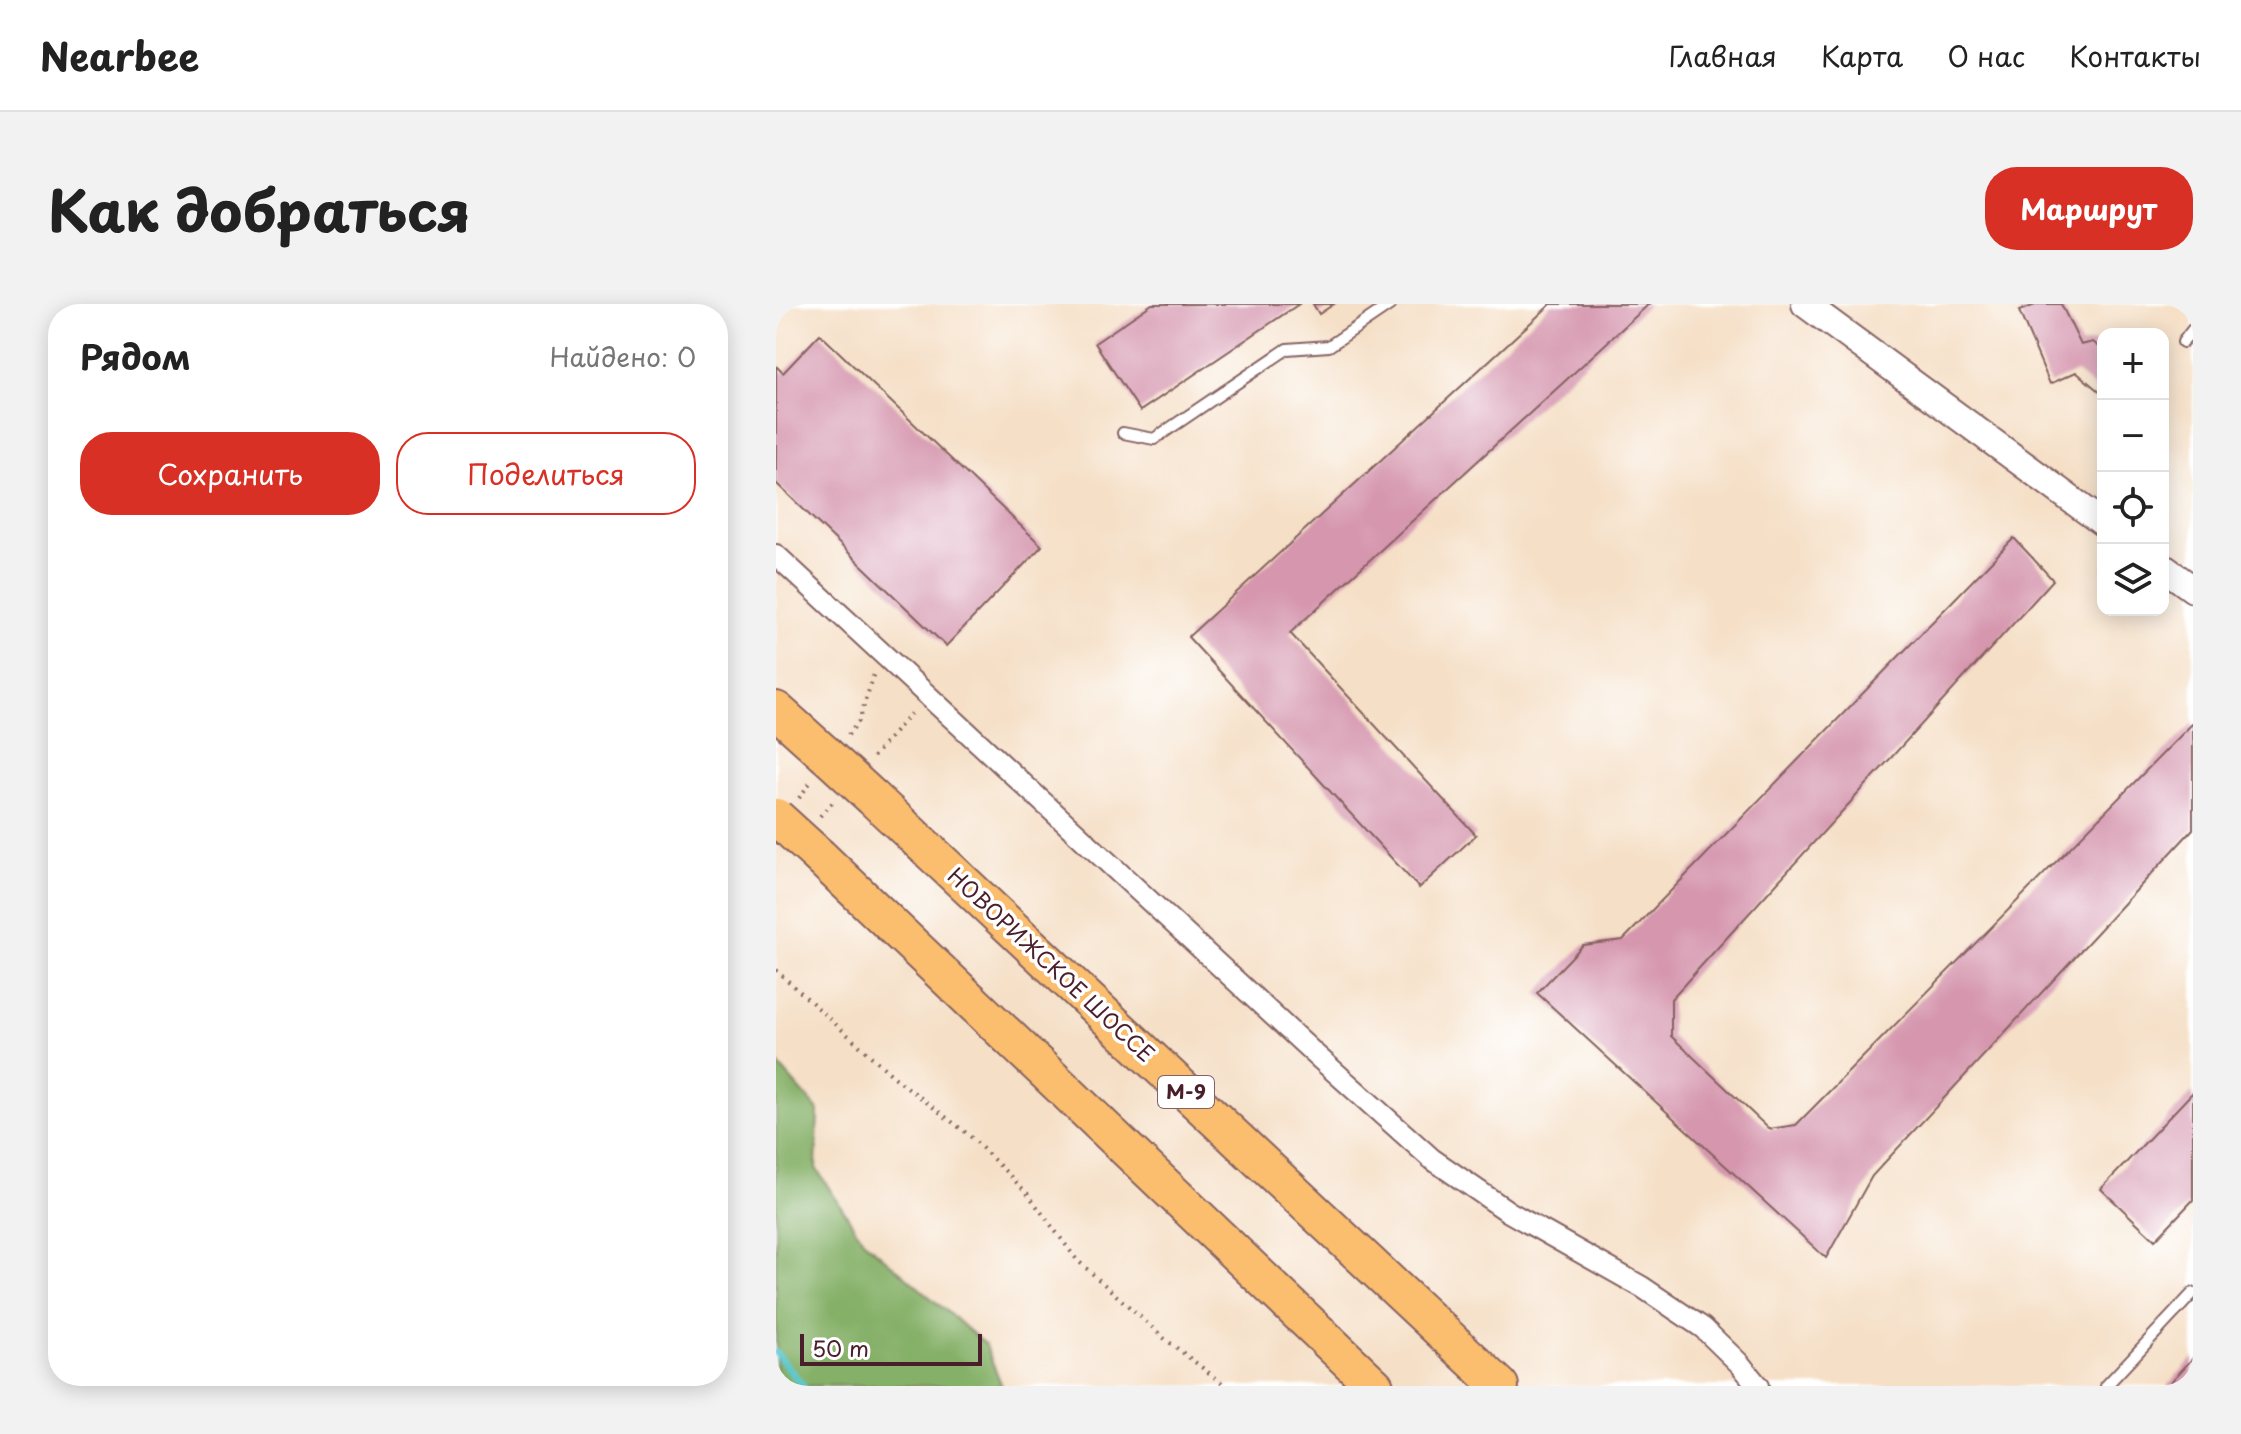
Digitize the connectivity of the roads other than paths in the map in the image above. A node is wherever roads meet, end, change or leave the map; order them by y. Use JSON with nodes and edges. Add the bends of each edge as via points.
{"nodes":[{"id":1,"x":1391,"y":304,"type":"edge"},
{"id":2,"x":1805,"y":304,"type":"edge"},
{"id":3,"x":2193,"y":329,"type":"edge"},
{"id":4,"x":2183,"y":342,"type":"dead end"},
{"id":5,"x":1123,"y":433,"type":"dead end"},
{"id":6,"x":2097,"y":519,"type":"edge"},
{"id":7,"x":776,"y":555,"type":"edge"},
{"id":8,"x":2169,"y":571,"type":"edge"},
{"id":9,"x":2193,"y":589,"type":"edge"},
{"id":10,"x":776,"y":710,"type":"edge"},
{"id":11,"x":776,"y":817,"type":"edge"},
{"id":12,"x":2193,"y":1293,"type":"edge"},
{"id":13,"x":1375,"y":1386,"type":"edge"},
{"id":14,"x":1500,"y":1386,"type":"edge"},
{"id":15,"x":1758,"y":1386,"type":"edge"},
{"id":16,"x":2106,"y":1386,"type":"edge"}],
"edges":[{"from":1,"to":5,"type":"lane","via":[[1329,346],[1287,349],[1154,439]]},
{"from":2,"to":6,"type":"street"},
{"from":3,"to":4,"type":"lane"},
{"from":7,"to":15,"type":"street","via":[[1432,1159],[1509,1212],[1703,1328]]},
{"from":8,"to":9,"type":"street"},
{"from":10,"to":14,"type":"highway","name":"НОВОРИЖСКОЕ ШОССЕ","number":"М-9","bridge":true},
{"from":11,"to":13,"type":"highway","bridge":true},
{"from":12,"to":16,"type":"lane"}]}
